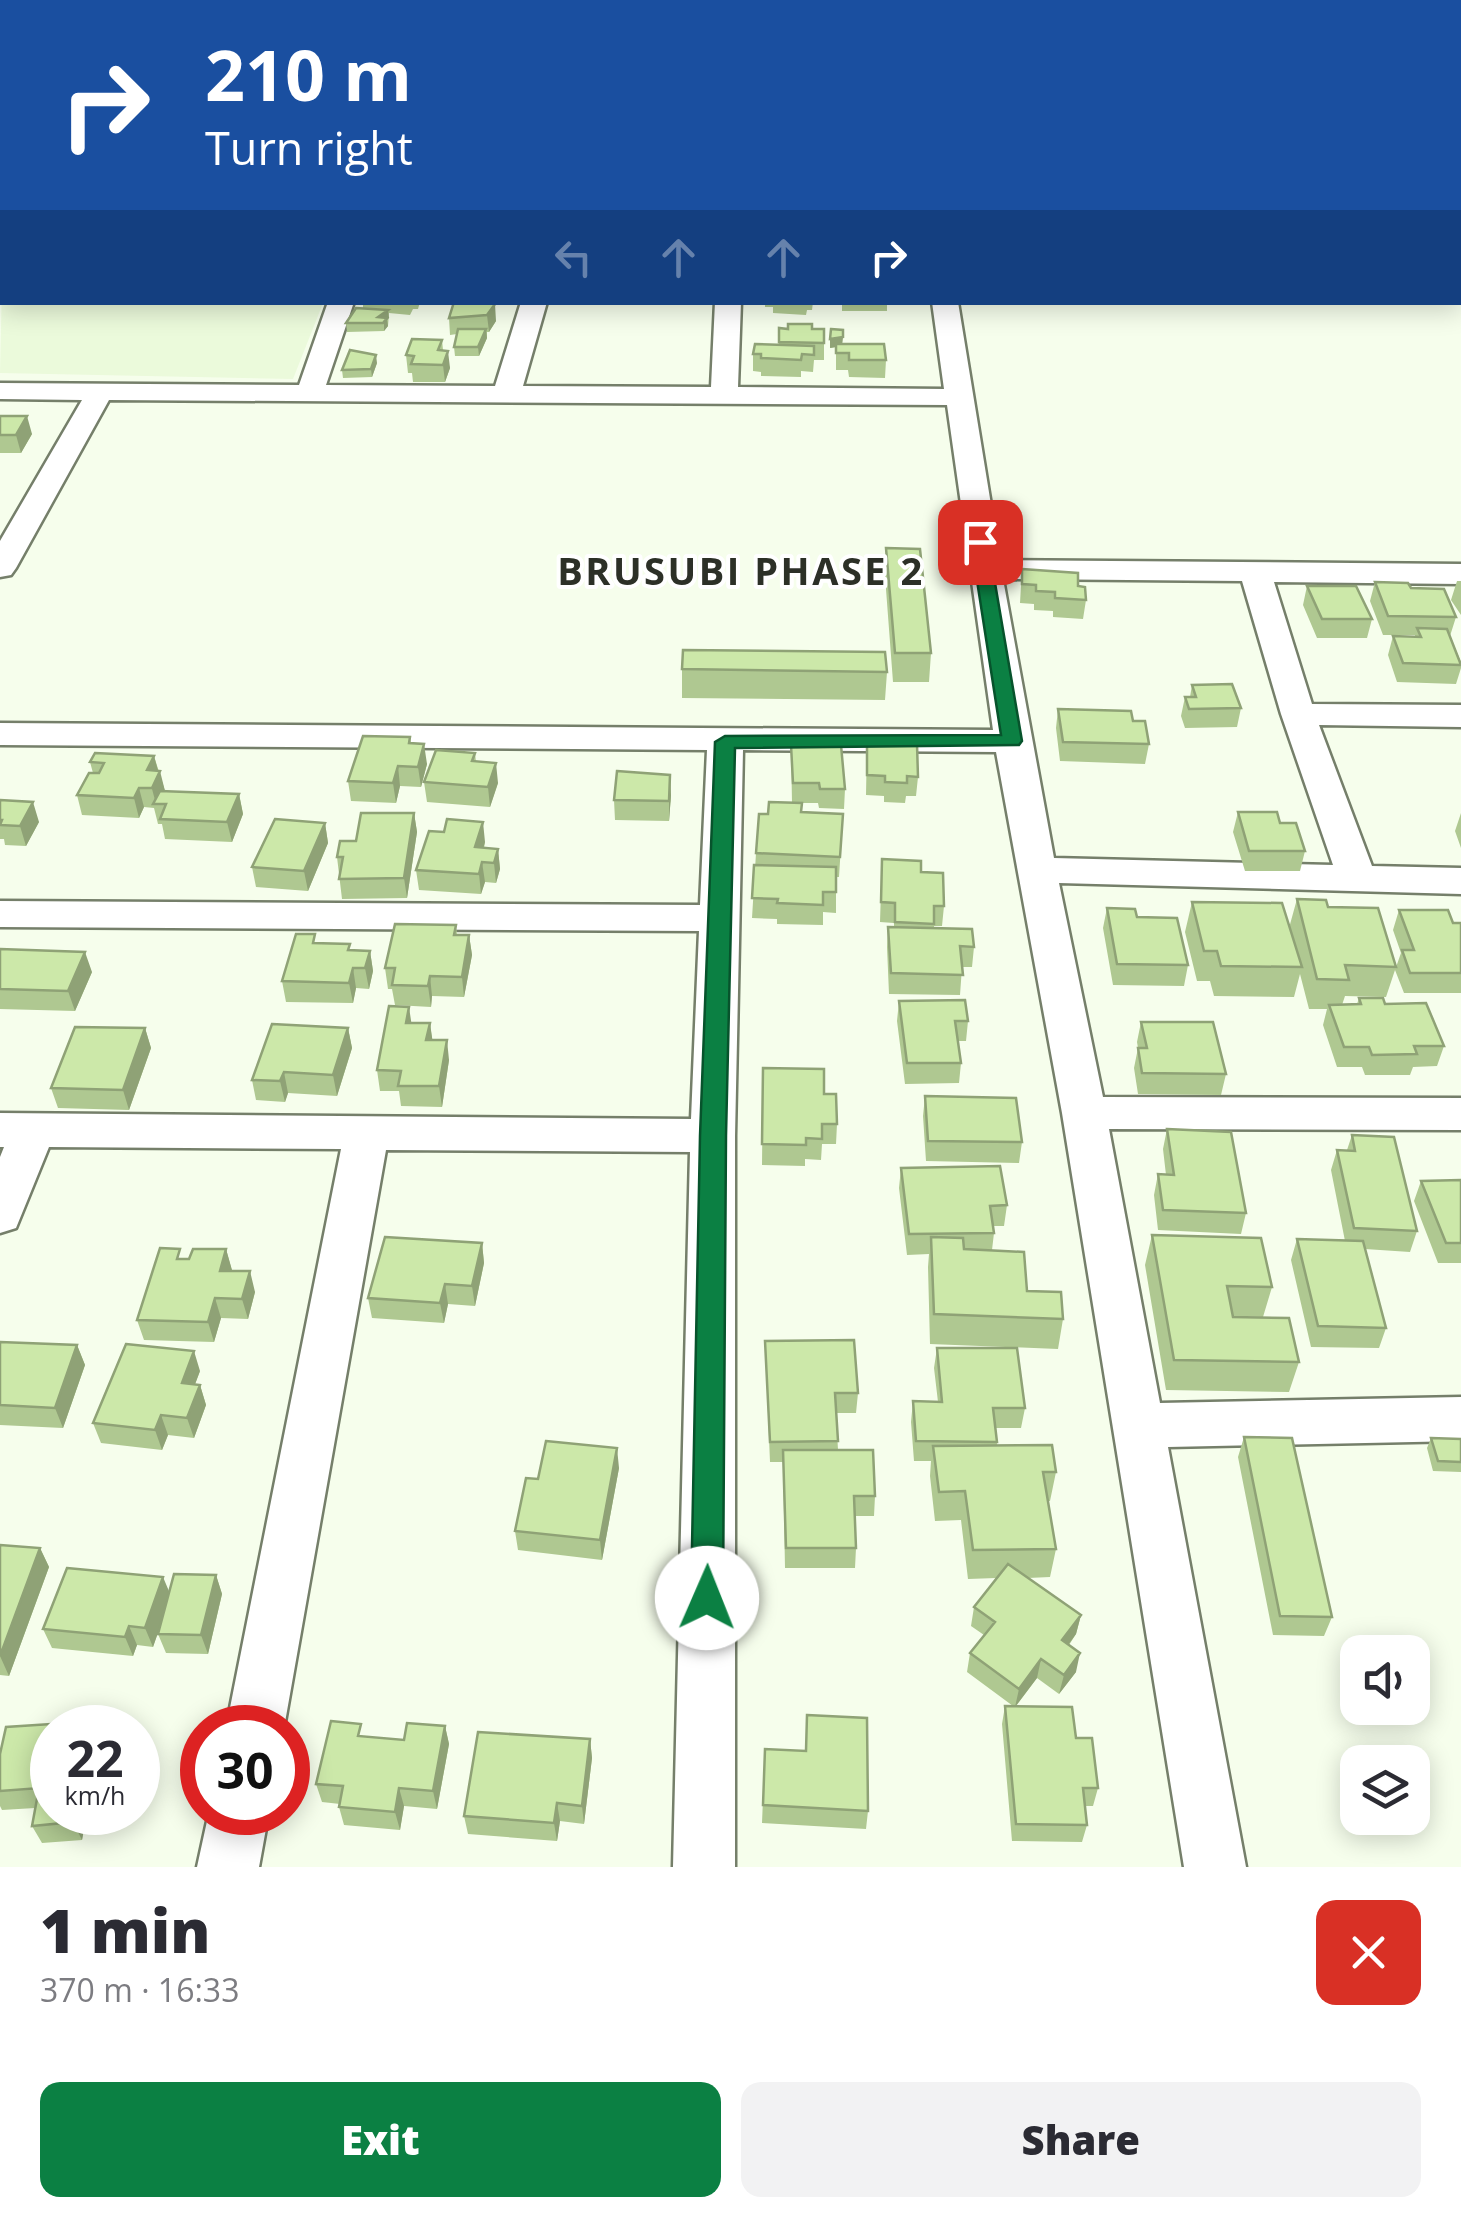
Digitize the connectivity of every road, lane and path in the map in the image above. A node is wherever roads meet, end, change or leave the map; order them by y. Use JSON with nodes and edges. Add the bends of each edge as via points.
{"nodes":[{"id":1,"x":340,"y":305,"type":"edge"},
{"id":2,"x":533,"y":305,"type":"edge"},
{"id":3,"x":728,"y":305,"type":"edge"},
{"id":4,"x":945,"y":305,"type":"edge"},
{"id":5,"x":0,"y":390,"type":"edge"},
{"id":6,"x":100,"y":392,"type":"junction"},
{"id":7,"x":310,"y":392,"type":"junction"},
{"id":8,"x":507,"y":392,"type":"junction"},
{"id":9,"x":724,"y":394,"type":"junction"},
{"id":10,"x":962,"y":398,"type":"junction"},
{"id":11,"x":0,"y":504,"type":"edge"},
{"id":12,"x":35,"y":504,"type":"junction"},
{"id":13,"x":0,"y":568,"type":"edge"},
{"id":14,"x":984,"y":569,"type":"junction"},
{"id":15,"x":1254,"y":574,"type":"junction"},
{"id":16,"x":1461,"y":574,"type":"edge"},
{"id":17,"x":1298,"y":714,"type":"junction"},
{"id":18,"x":1461,"y":716,"type":"edge"},
{"id":19,"x":0,"y":734,"type":"edge"},
{"id":20,"x":1012,"y":741,"type":"junction"},
{"id":21,"x":725,"y":742,"type":"junction"},
{"id":22,"x":1038,"y":870,"type":"junction"},
{"id":23,"x":1357,"y":879,"type":"junction"},
{"id":24,"x":1461,"y":880,"type":"edge"},
{"id":25,"x":0,"y":914,"type":"edge"},
{"id":26,"x":719,"y":918,"type":"junction"},
{"id":27,"x":1084,"y":1113,"type":"junction"},
{"id":28,"x":1461,"y":1114,"type":"edge"},
{"id":29,"x":16,"y":1130,"type":"edge"},
{"id":30,"x":366,"y":1134,"type":"junction"},
{"id":31,"x":713,"y":1136,"type":"junction"},
{"id":32,"x":0,"y":1216,"type":"edge"},
{"id":33,"x":1461,"y":1418,"type":"edge"},
{"id":34,"x":1136,"y":1426,"type":"junction"},
{"id":35,"x":259,"y":1705,"type":"edge"},
{"id":36,"x":234,"y":1835,"type":"edge"},
{"id":37,"x":228,"y":1867,"type":"edge"},
{"id":38,"x":704,"y":1867,"type":"edge"},
{"id":39,"x":1215,"y":1867,"type":"edge"}],
"edges":[{"from":1,"to":7,"type":"street"},
{"from":2,"to":8,"type":"street"},
{"from":3,"to":9,"type":"street"},
{"from":4,"to":10,"type":"street"},
{"from":5,"to":6,"type":"street"},
{"from":6,"to":7,"type":"street"},
{"from":6,"to":12,"type":"street"},
{"from":7,"to":8,"type":"street"},
{"from":8,"to":9,"type":"street"},
{"from":9,"to":10,"type":"street"},
{"from":10,"to":14,"type":"street"},
{"from":11,"to":12,"type":"street"},
{"from":12,"to":13,"type":"street"},
{"from":14,"to":15,"type":"street"},
{"from":14,"to":20,"type":"street"},
{"from":15,"to":16,"type":"street"},
{"from":15,"to":17,"type":"street"},
{"from":17,"to":18,"type":"street"},
{"from":17,"to":23,"type":"street"},
{"from":19,"to":21,"type":"street"},
{"from":20,"to":21,"type":"street"},
{"from":20,"to":22,"type":"street"},
{"from":21,"to":26,"type":"street"},
{"from":22,"to":23,"type":"street"},
{"from":22,"to":27,"type":"street"},
{"from":23,"to":24,"type":"street"},
{"from":25,"to":26,"type":"street"},
{"from":26,"to":31,"type":"street"},
{"from":27,"to":28,"type":"street"},
{"from":27,"to":34,"type":"street"},
{"from":29,"to":30,"type":"street"},
{"from":29,"to":32,"type":"street"},
{"from":30,"to":31,"type":"street"},
{"from":30,"to":35,"type":"street"},
{"from":31,"to":38,"type":"street"},
{"from":33,"to":34,"type":"street"},
{"from":34,"to":39,"type":"street"},
{"from":36,"to":37,"type":"street"}]}
